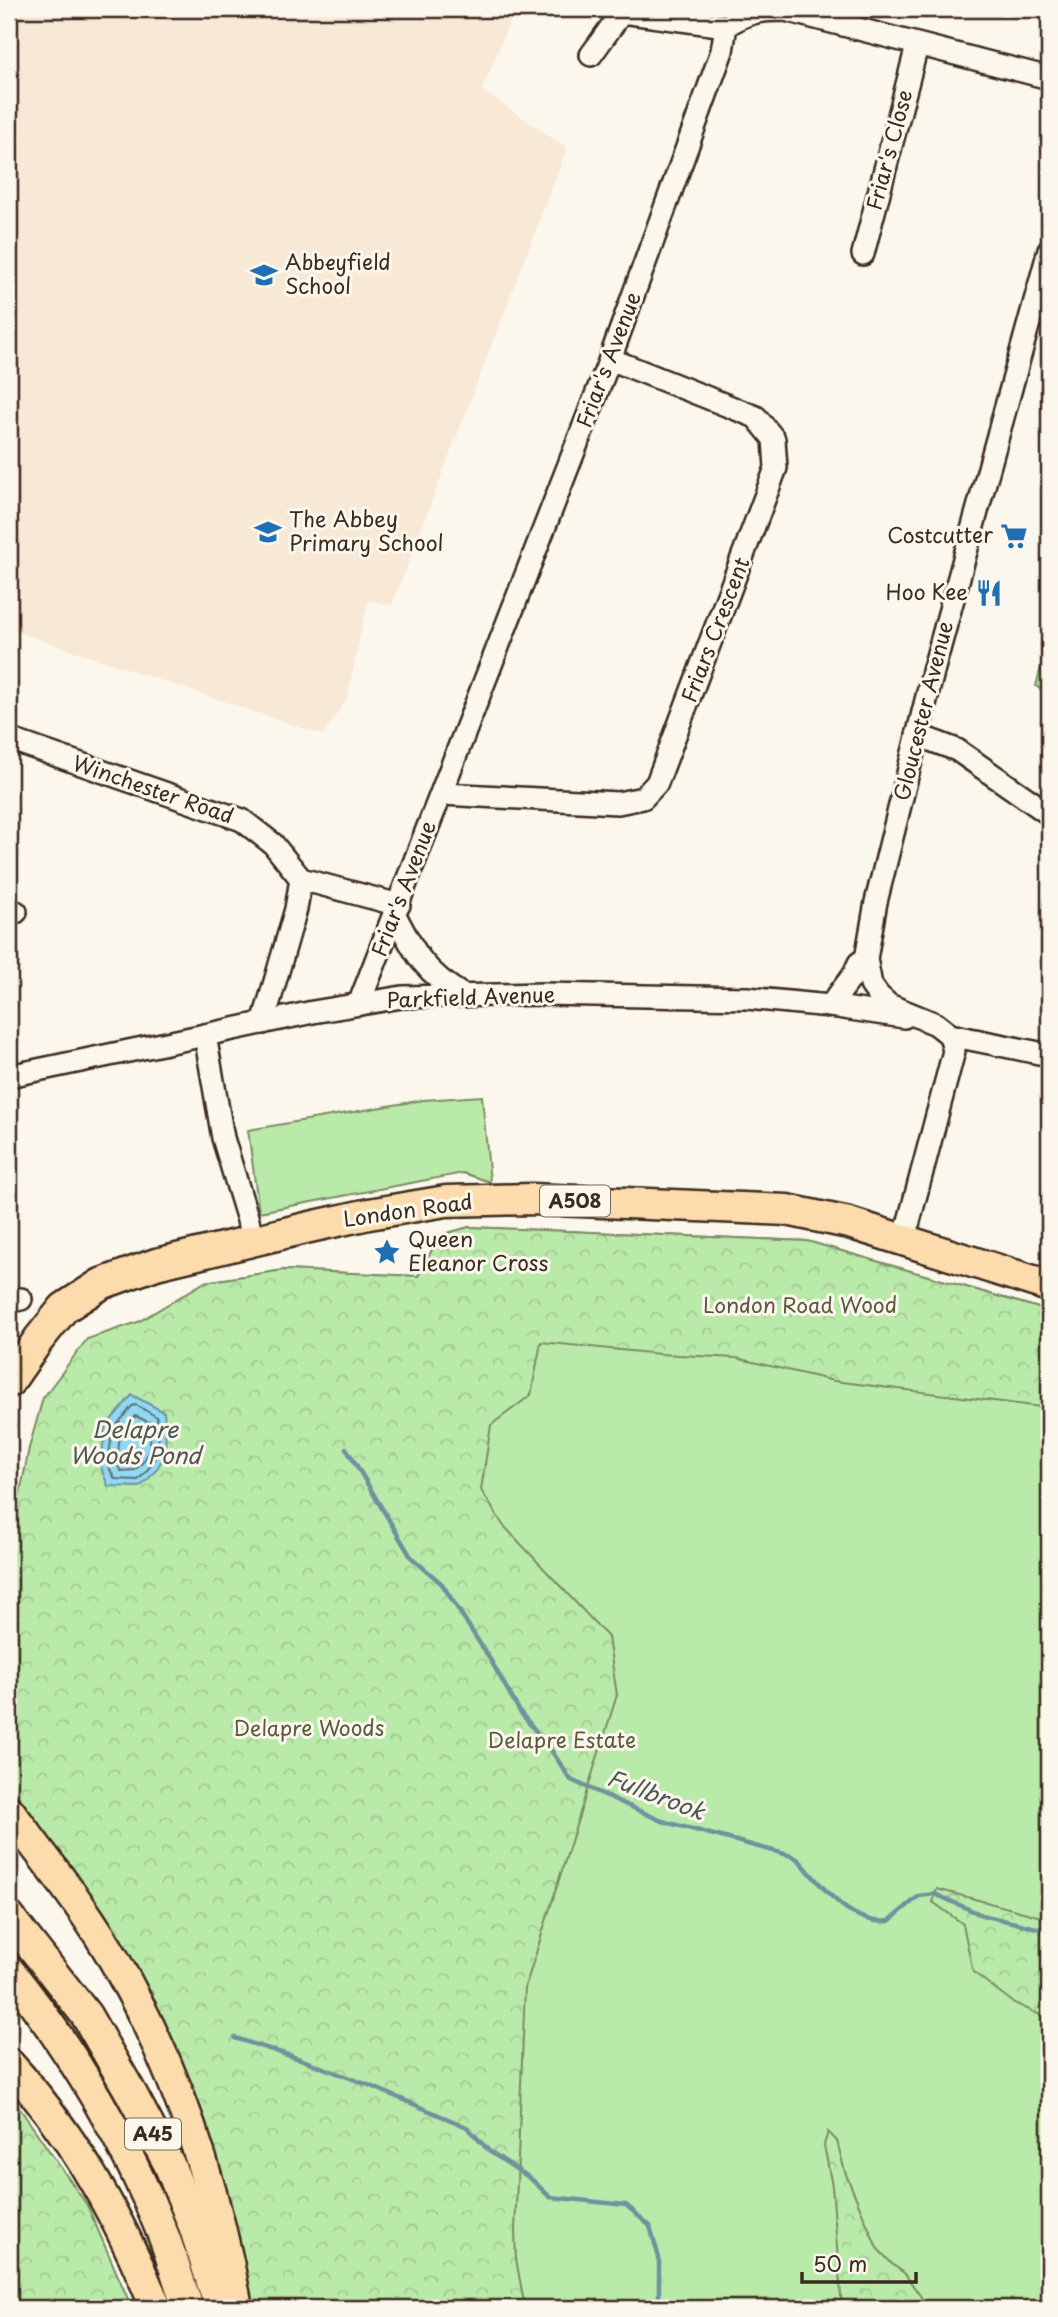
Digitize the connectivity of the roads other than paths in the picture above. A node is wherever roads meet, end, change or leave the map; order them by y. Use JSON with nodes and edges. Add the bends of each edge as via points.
{"nodes":[{"id":1,"x":622,"y":10,"type":"edge"},
{"id":2,"x":726,"y":26,"type":"junction"},
{"id":3,"x":917,"y":46,"type":"junction"},
{"id":4,"x":591,"y":55,"type":"dead end"},
{"id":5,"x":1049,"y":78,"type":"edge"},
{"id":6,"x":1049,"y":250,"type":"edge"},
{"id":7,"x":863,"y":254,"type":"dead end"},
{"id":8,"x":610,"y":359,"type":"junction"},
{"id":9,"x":917,"y":735,"type":"junction"},
{"id":10,"x":9,"y":739,"type":"edge"},
{"id":11,"x":442,"y":794,"type":"junction"},
{"id":12,"x":1049,"y":814,"type":"edge"},
{"id":13,"x":301,"y":878,"type":"junction"},
{"id":14,"x":397,"y":910,"type":"junction"},
{"id":15,"x":866,"y":959,"type":"junction"},
{"id":16,"x":464,"y":996,"type":"junction"},
{"id":17,"x":359,"y":1004,"type":"junction"},
{"id":18,"x":830,"y":1006,"type":"junction"},
{"id":19,"x":918,"y":1018,"type":"junction"},
{"id":20,"x":263,"y":1023,"type":"junction"},
{"id":21,"x":205,"y":1035,"type":"junction"},
{"id":22,"x":950,"y":1035,"type":"junction"},
{"id":23,"x":1049,"y":1055,"type":"edge"},
{"id":24,"x":9,"y":1076,"type":"edge"},
{"id":25,"x":904,"y":1240,"type":"junction"},
{"id":26,"x":252,"y":1242,"type":"junction"},
{"id":27,"x":1049,"y":1286,"type":"edge"},
{"id":28,"x":10,"y":1378,"type":"edge"},
{"id":29,"x":9,"y":1811,"type":"edge"},
{"id":30,"x":9,"y":1917,"type":"edge"},
{"id":31,"x":18,"y":1982,"type":"edge"},
{"id":32,"x":9,"y":2064,"type":"edge"},
{"id":33,"x":156,"y":2308,"type":"edge"},
{"id":34,"x":188,"y":2308,"type":"edge"},
{"id":35,"x":221,"y":2308,"type":"edge"},
{"id":36,"x":237,"y":2308,"type":"edge"}],
"edges":[{"from":1,"to":2,"type":"street"},
{"from":1,"to":4,"type":"street"},
{"from":2,"to":3,"type":"street","via":[[742,15],[785,10]]},
{"from":2,"to":8,"type":"street","name":"Friar's Avenue","via":[[722,51]]},
{"from":3,"to":5,"type":"street"},
{"from":3,"to":7,"type":"street","name":"Friar's Close"},
{"from":6,"to":9,"type":"street","name":"Gloucester Avenue"},
{"from":8,"to":11,"type":"street","name":"Friar's Avenue"},
{"from":8,"to":11,"type":"street","name":"Friars Crescent","via":[[756,417],[774,439],[776,468],[657,783],[643,798],[618,803]]},
{"from":9,"to":12,"type":"street","via":[[957,750]]},
{"from":9,"to":15,"type":"street","name":"Gloucester Avenue"},
{"from":10,"to":13,"type":"street","name":"Winchester Road","via":[[242,820],[273,844]]},
{"from":11,"to":14,"type":"street","name":"Friar's Avenue"},
{"from":13,"to":14,"type":"street"},
{"from":13,"to":20,"type":"street"},
{"from":14,"to":16,"type":"street","via":[[422,963]]},
{"from":14,"to":17,"type":"street","name":"Friar's Avenue"},
{"from":15,"to":18,"type":"street"},
{"from":15,"to":19,"type":"street","name":"Gloucester Avenue","via":[[878,995]]},
{"from":16,"to":17,"type":"street","name":"Parkfield Avenue","via":[[402,997]]},
{"from":16,"to":18,"type":"street","name":"Parkfield Avenue","via":[[747,998]]},
{"from":17,"to":20,"type":"street","name":"Parkfield Avenue"},
{"from":18,"to":19,"type":"street","name":"Parkfield Avenue"},
{"from":19,"to":22,"type":"street"},
{"from":20,"to":21,"type":"street","name":"Parkfield Avenue"},
{"from":21,"to":24,"type":"street"},
{"from":21,"to":26,"type":"street","via":[[223,1138]]},
{"from":22,"to":23,"type":"street"},
{"from":22,"to":25,"type":"street","via":[[954,1051]]},
{"from":25,"to":26,"type":"highway","name":"London Road","number":"A508","via":[[787,1210],[532,1199],[446,1201],[358,1216]]},
{"from":25,"to":27,"type":"highway","name":"London Road","number":"A508"},
{"from":26,"to":28,"type":"highway","name":"London Road","number":"A508","via":[[156,1264],[101,1284],[64,1308]]},
{"from":29,"to":36,"type":"highway","via":[[74,1897],[116,1963],[165,2061],[199,2150]]},
{"from":30,"to":35,"type":"highway","number":"A45","via":[[86,2015],[131,2093],[169,2164]]},
{"from":31,"to":34,"type":"highway","number":"A45","via":[[58,2037],[137,2176]]},
{"from":32,"to":33,"type":"highway","via":[[88,2167]]}]}
